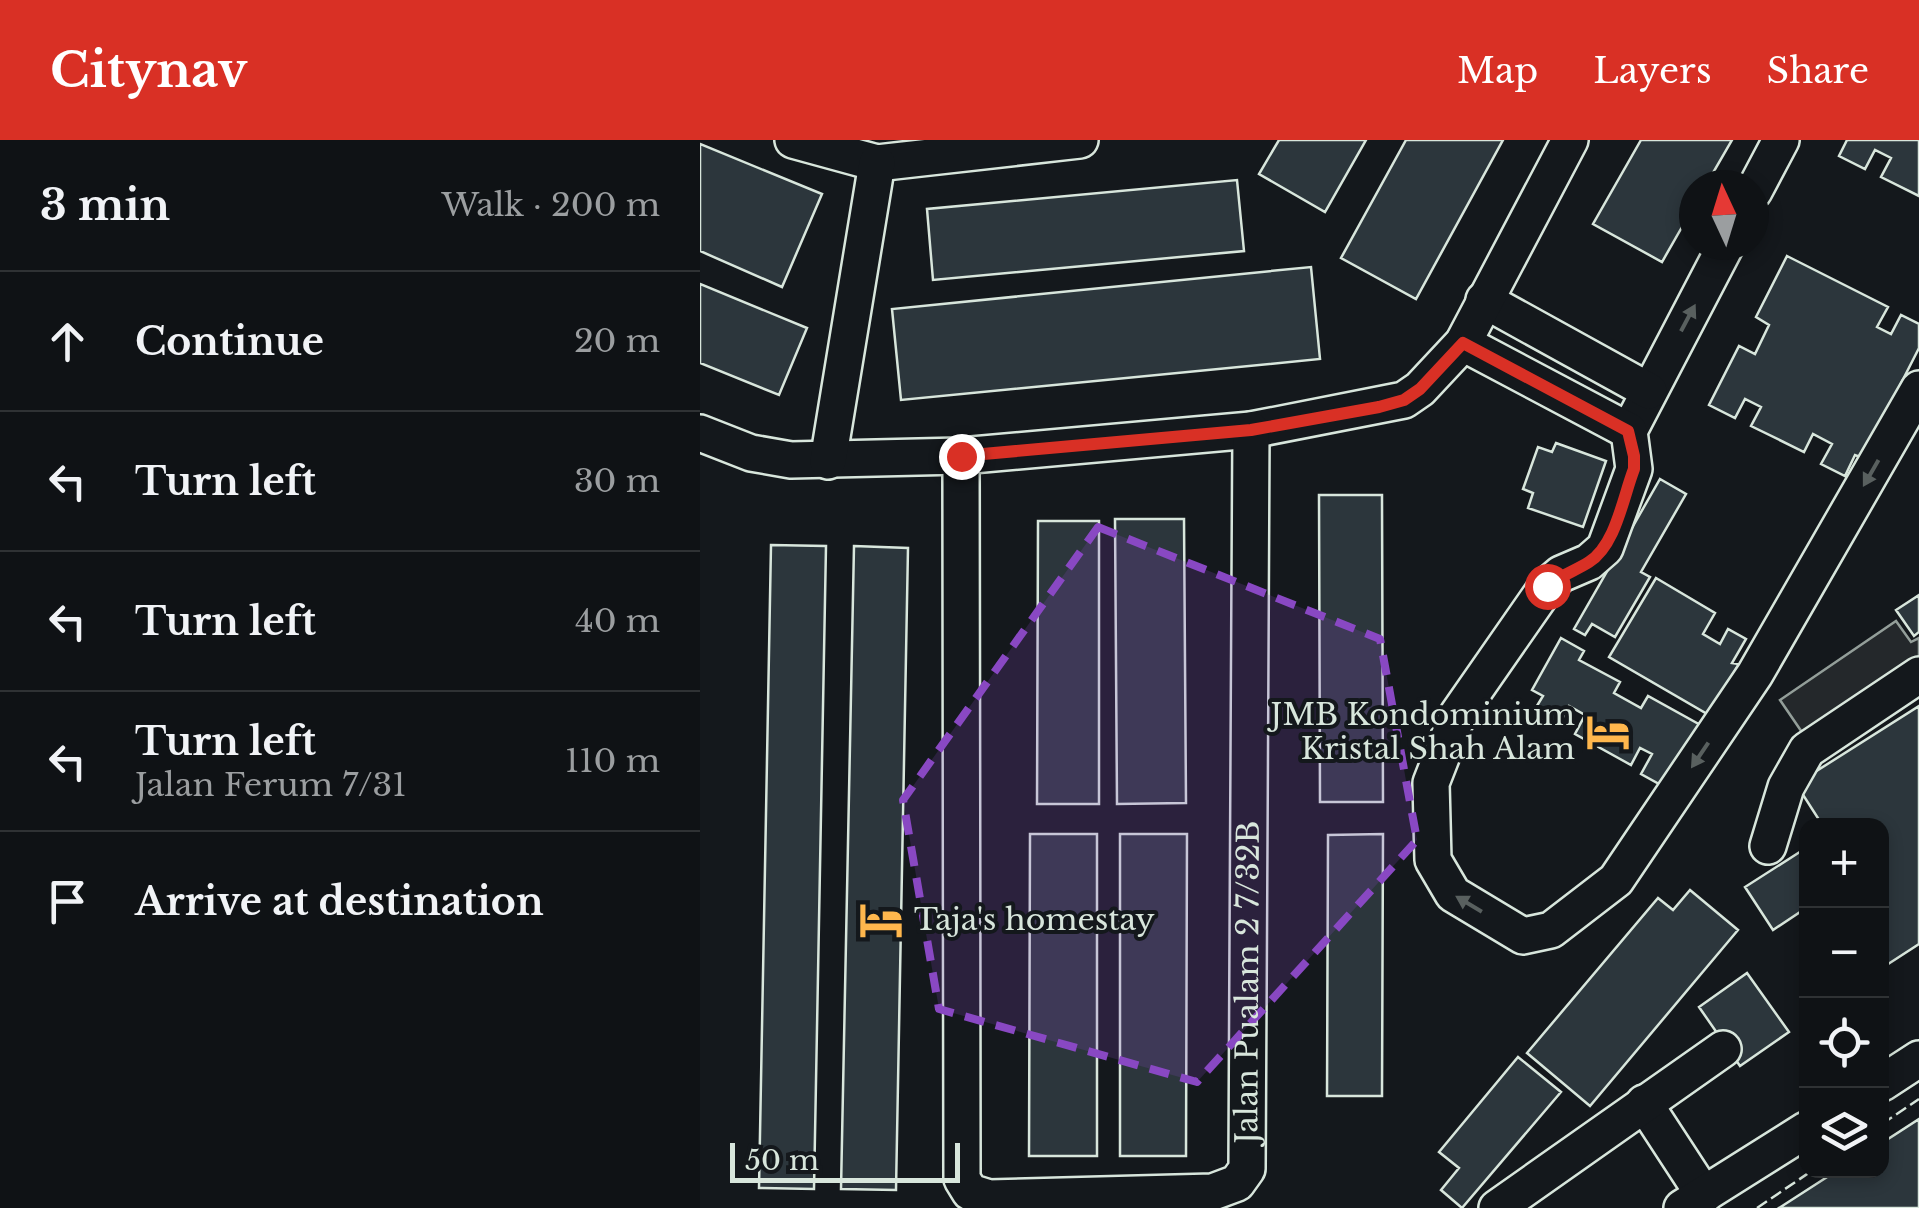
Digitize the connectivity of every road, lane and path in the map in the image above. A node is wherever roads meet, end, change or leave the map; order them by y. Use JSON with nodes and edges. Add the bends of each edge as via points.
{"nodes":[{"id":1,"x":793,"y":140,"type":"edge"},
{"id":2,"x":1080,"y":140,"type":"edge"},
{"id":3,"x":1570,"y":140,"type":"edge"},
{"id":4,"x":1781,"y":140,"type":"edge"},
{"id":5,"x":877,"y":163,"type":"junction"},
{"id":6,"x":1765,"y":170,"type":"edge"},
{"id":7,"x":1718,"y":260,"type":"edge"},
{"id":8,"x":1484,"y":300,"type":"junction"},
{"id":9,"x":1463,"y":343,"type":"junction"},
{"id":10,"x":1919,"y":388,"type":"edge"},
{"id":11,"x":1650,"y":391,"type":"junction"},
{"id":12,"x":1251,"y":430,"type":"junction"},
{"id":13,"x":1628,"y":431,"type":"junction"},
{"id":14,"x":700,"y":433,"type":"edge"},
{"id":15,"x":961,"y":456,"type":"junction"},
{"id":16,"x":828,"y":460,"type":"junction"},
{"id":17,"x":1919,"y":675,"type":"edge"},
{"id":18,"x":1768,"y":846,"type":"dead end"},
{"id":19,"x":1723,"y":1049,"type":"dead end"},
{"id":20,"x":1919,"y":1059,"type":"edge"},
{"id":21,"x":1889,"y":1078,"type":"edge"},
{"id":22,"x":1644,"y":1102,"type":"junction"},
{"id":23,"x":1799,"y":1134,"type":"edge"},
{"id":24,"x":1693,"y":1201,"type":"edge"},
{"id":25,"x":1496,"y":1208,"type":"edge"}],
"edges":[{"from":1,"to":5,"type":"street"},
{"from":2,"to":5,"type":"street"},
{"from":3,"to":8,"type":"street"},
{"from":4,"to":6,"type":"street"},
{"from":5,"to":16,"type":"street"},
{"from":11,"to":7,"type":"street","one_way":true},
{"from":8,"to":9,"type":"street"},
{"from":8,"to":11,"type":"street"},
{"from":9,"to":12,"type":"street","via":[[1404,400]]},
{"from":9,"to":13,"type":"street"},
{"from":10,"to":13,"type":"street","one_way":true,"via":[[1755,674],[1616,880],[1550,930],[1523,936],[1453,894],[1434,860],[1431,783],[1458,714],[1547,586],[1605,548],[1634,469]]},
{"from":11,"to":13,"type":"street"},
{"from":12,"to":15,"type":"street"},
{"from":12,"to":15,"type":"street","name":"Jalan Pualam 2 7/32B","via":[[1247,1169],[1236,1183],[1213,1192],[989,1198],[970,1192],[962,1179]]},
{"from":14,"to":16,"type":"street","via":[[751,453]]},
{"from":15,"to":16,"type":"street"},
{"from":17,"to":18,"type":"street","via":[[1808,750],[1786,787]]},
{"from":19,"to":22,"type":"street"},
{"from":20,"to":21,"type":"street"},
{"from":22,"to":24,"type":"street"},
{"from":22,"to":25,"type":"street"},
{"from":23,"to":24,"type":"street"}]}
